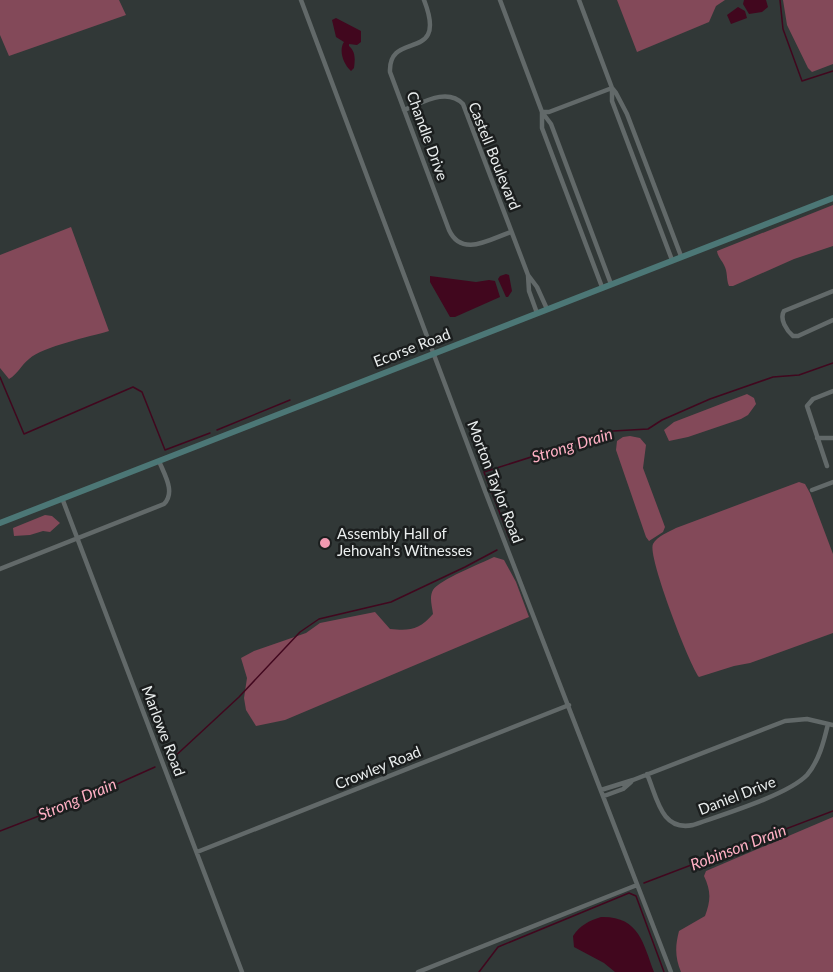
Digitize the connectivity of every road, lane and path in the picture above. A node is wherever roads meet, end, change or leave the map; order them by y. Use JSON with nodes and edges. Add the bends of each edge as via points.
{"nodes":[{"id":1,"x":301,"y":0,"type":"edge"},
{"id":2,"x":424,"y":0,"type":"edge"},
{"id":3,"x":500,"y":0,"type":"edge"},
{"id":4,"x":579,"y":0,"type":"edge"},
{"id":5,"x":612,"y":88,"type":"junction"},
{"id":6,"x":404,"y":110,"type":"junction"},
{"id":7,"x":542,"y":112,"type":"junction"},
{"id":8,"x":833,"y":198,"type":"edge"},
{"id":9,"x":511,"y":232,"type":"junction"},
{"id":10,"x":681,"y":256,"type":"junction"},
{"id":11,"x":672,"y":260,"type":"junction"},
{"id":12,"x":528,"y":275,"type":"junction"},
{"id":13,"x":610,"y":284,"type":"junction"},
{"id":14,"x":602,"y":287,"type":"junction"},
{"id":15,"x":833,"y":291,"type":"edge"},
{"id":16,"x":547,"y":309,"type":"junction"},
{"id":17,"x":537,"y":313,"type":"junction"},
{"id":18,"x":833,"y":321,"type":"edge"},
{"id":19,"x":434,"y":352,"type":"junction"},
{"id":20,"x":833,"y":391,"type":"edge"},
{"id":21,"x":817,"y":438,"type":"junction"},
{"id":22,"x":833,"y":438,"type":"edge"},
{"id":23,"x":159,"y":461,"type":"junction"},
{"id":24,"x":827,"y":466,"type":"dead end"},
{"id":25,"x":833,"y":482,"type":"edge"},
{"id":26,"x":812,"y":490,"type":"dead end"},
{"id":27,"x":62,"y":498,"type":"junction"},
{"id":28,"x":0,"y":523,"type":"edge"},
{"id":29,"x":77,"y":539,"type":"junction"},
{"id":30,"x":0,"y":569,"type":"edge"},
{"id":31,"x":569,"y":705,"type":"junction"},
{"id":32,"x":831,"y":725,"type":"edge"},
{"id":33,"x":647,"y":774,"type":"junction"},
{"id":34,"x":633,"y":780,"type":"junction"},
{"id":35,"x":601,"y":789,"type":"junction"},
{"id":36,"x":603,"y":796,"type":"junction"},
{"id":37,"x":197,"y":852,"type":"junction"},
{"id":38,"x":637,"y":885,"type":"junction"},
{"id":39,"x":242,"y":972,"type":"edge"},
{"id":40,"x":418,"y":972,"type":"edge"},
{"id":41,"x":671,"y":972,"type":"edge"}],
"edges":[{"from":1,"to":19,"type":"street","name":"Morton Taylor Road"},
{"from":2,"to":6,"type":"street","name":"Chandle Drive","via":[[431,19],[429,33],[421,42],[397,53],[390,65]]},
{"from":3,"to":7,"type":"street"},
{"from":4,"to":5,"type":"street"},
{"from":5,"to":7,"type":"street"},
{"from":5,"to":10,"type":"street","via":[[627,114]]},
{"from":5,"to":11,"type":"street","via":[[612,101]]},
{"from":6,"to":9,"type":"street","name":"Chandle Drive","via":[[454,238],[472,246]]},
{"from":6,"to":9,"type":"street","name":"Castell Boulevard","via":[[442,96],[460,101]]},
{"from":7,"to":13,"type":"street","via":[[551,124]]},
{"from":7,"to":14,"type":"street","via":[[542,128]]},
{"from":8,"to":10,"type":"main road","name":"Ecorse Road"},
{"from":9,"to":12,"type":"street","name":"Castell Boulevard"},
{"from":10,"to":11,"type":"main road","name":"Ecorse Road"},
{"from":11,"to":13,"type":"main road","name":"Ecorse Road"},
{"from":12,"to":16,"type":"street","name":"Castell Boulevard"},
{"from":12,"to":17,"type":"street","name":"Castell Boulevard"},
{"from":13,"to":14,"type":"main road","name":"Ecorse Road"},
{"from":14,"to":16,"type":"main road","name":"Ecorse Road"},
{"from":15,"to":18,"type":"street","via":[[782,314],[793,336]]},
{"from":16,"to":17,"type":"main road","name":"Ecorse Road"},
{"from":17,"to":19,"type":"main road","name":"Ecorse Road"},
{"from":19,"to":23,"type":"main road","name":"Ecorse Road"},
{"from":19,"to":31,"type":"street","name":"Morton Taylor Road"},
{"from":20,"to":21,"type":"street","via":[[813,399],[807,406]]},
{"from":21,"to":22,"type":"street"},
{"from":21,"to":24,"type":"street"},
{"from":23,"to":27,"type":"main road","name":"Ecorse Road"},
{"from":23,"to":29,"type":"street","via":[[170,491],[166,503]]},
{"from":25,"to":26,"type":"street"},
{"from":27,"to":28,"type":"main road","name":"Ecorse Road"},
{"from":27,"to":29,"type":"street","name":"Marlowe Road"},
{"from":29,"to":30,"type":"street"},
{"from":29,"to":37,"type":"street","name":"Marlowe Road"},
{"from":31,"to":35,"type":"street","name":"Morton Taylor Road"},
{"from":31,"to":37,"type":"street","name":"Crowley Road"},
{"from":32,"to":33,"type":"street","via":[[807,719],[785,721]]},
{"from":32,"to":33,"type":"street","name":"Daniel Drive","via":[[817,760],[798,783],[693,825],[681,827],[668,821]]},
{"from":33,"to":34,"type":"street"},
{"from":34,"to":35,"type":"street"},
{"from":34,"to":36,"type":"street"},
{"from":35,"to":36,"type":"street","name":"Morton Taylor Road"},
{"from":36,"to":38,"type":"street","name":"Morton Taylor Road"},
{"from":37,"to":39,"type":"street","name":"Marlowe Road"},
{"from":38,"to":40,"type":"street"},
{"from":38,"to":41,"type":"street","name":"Morton Taylor Road"}]}
